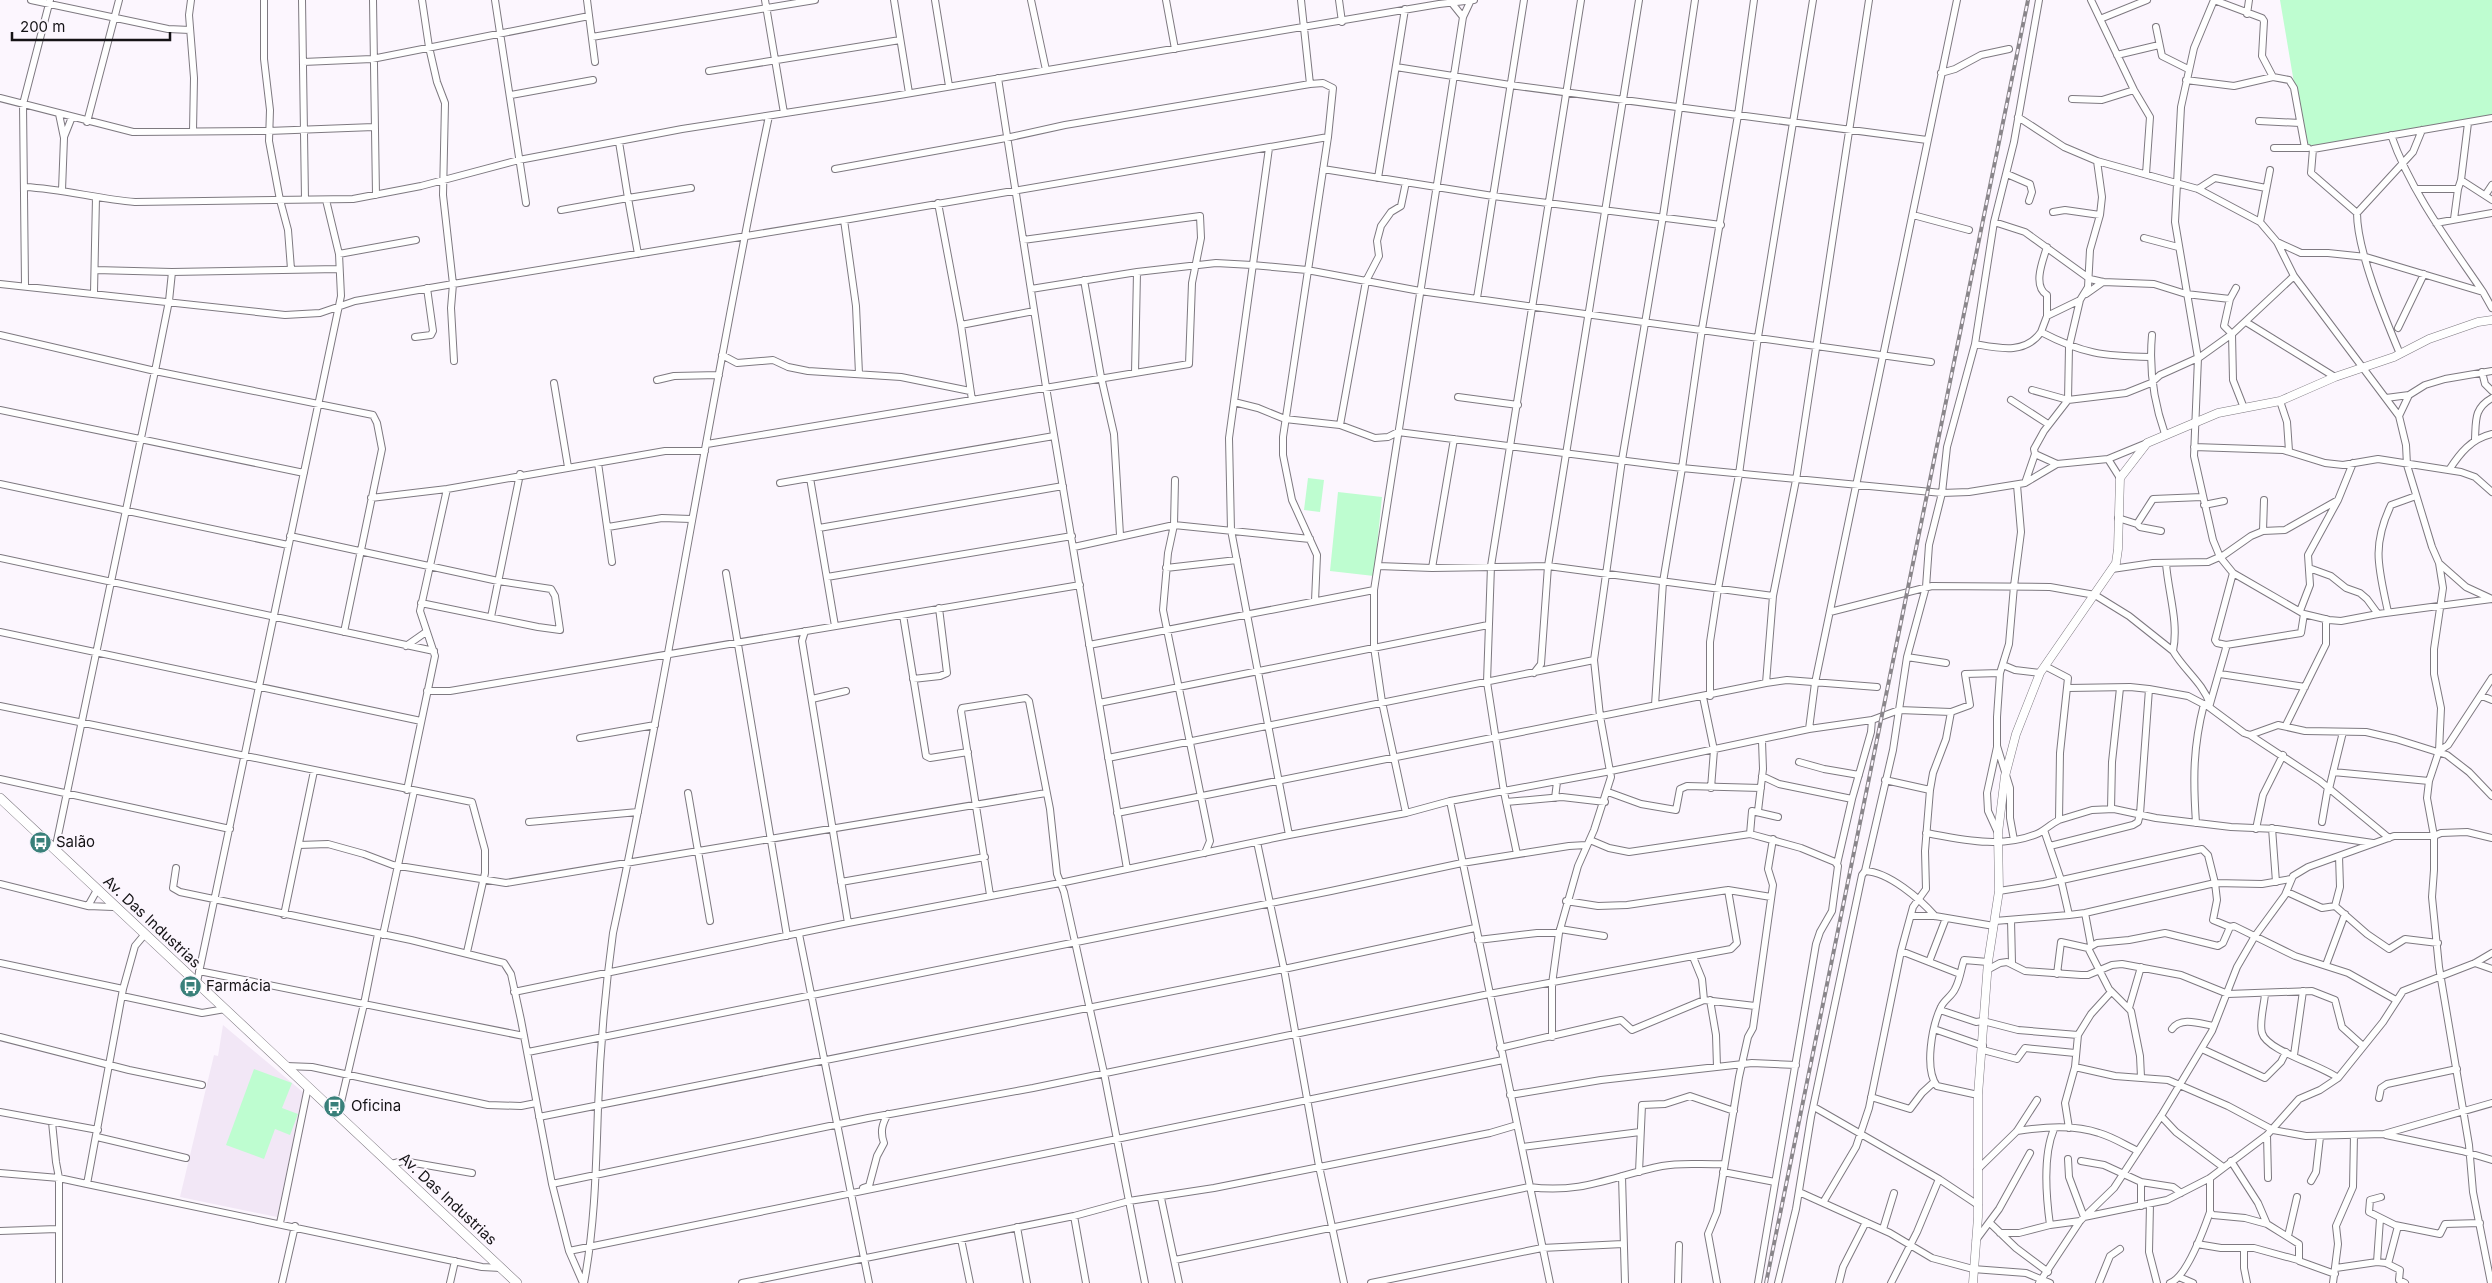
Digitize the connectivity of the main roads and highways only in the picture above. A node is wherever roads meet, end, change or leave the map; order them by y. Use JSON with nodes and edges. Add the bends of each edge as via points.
{"nodes":[{"id":1,"x":0,"y":798,"type":"edge"},
{"id":2,"x":517,"y":1283,"type":"edge"}],
"edges":[{"from":1,"to":2,"type":"main road","name":"Av. Das Industrias"}]}
